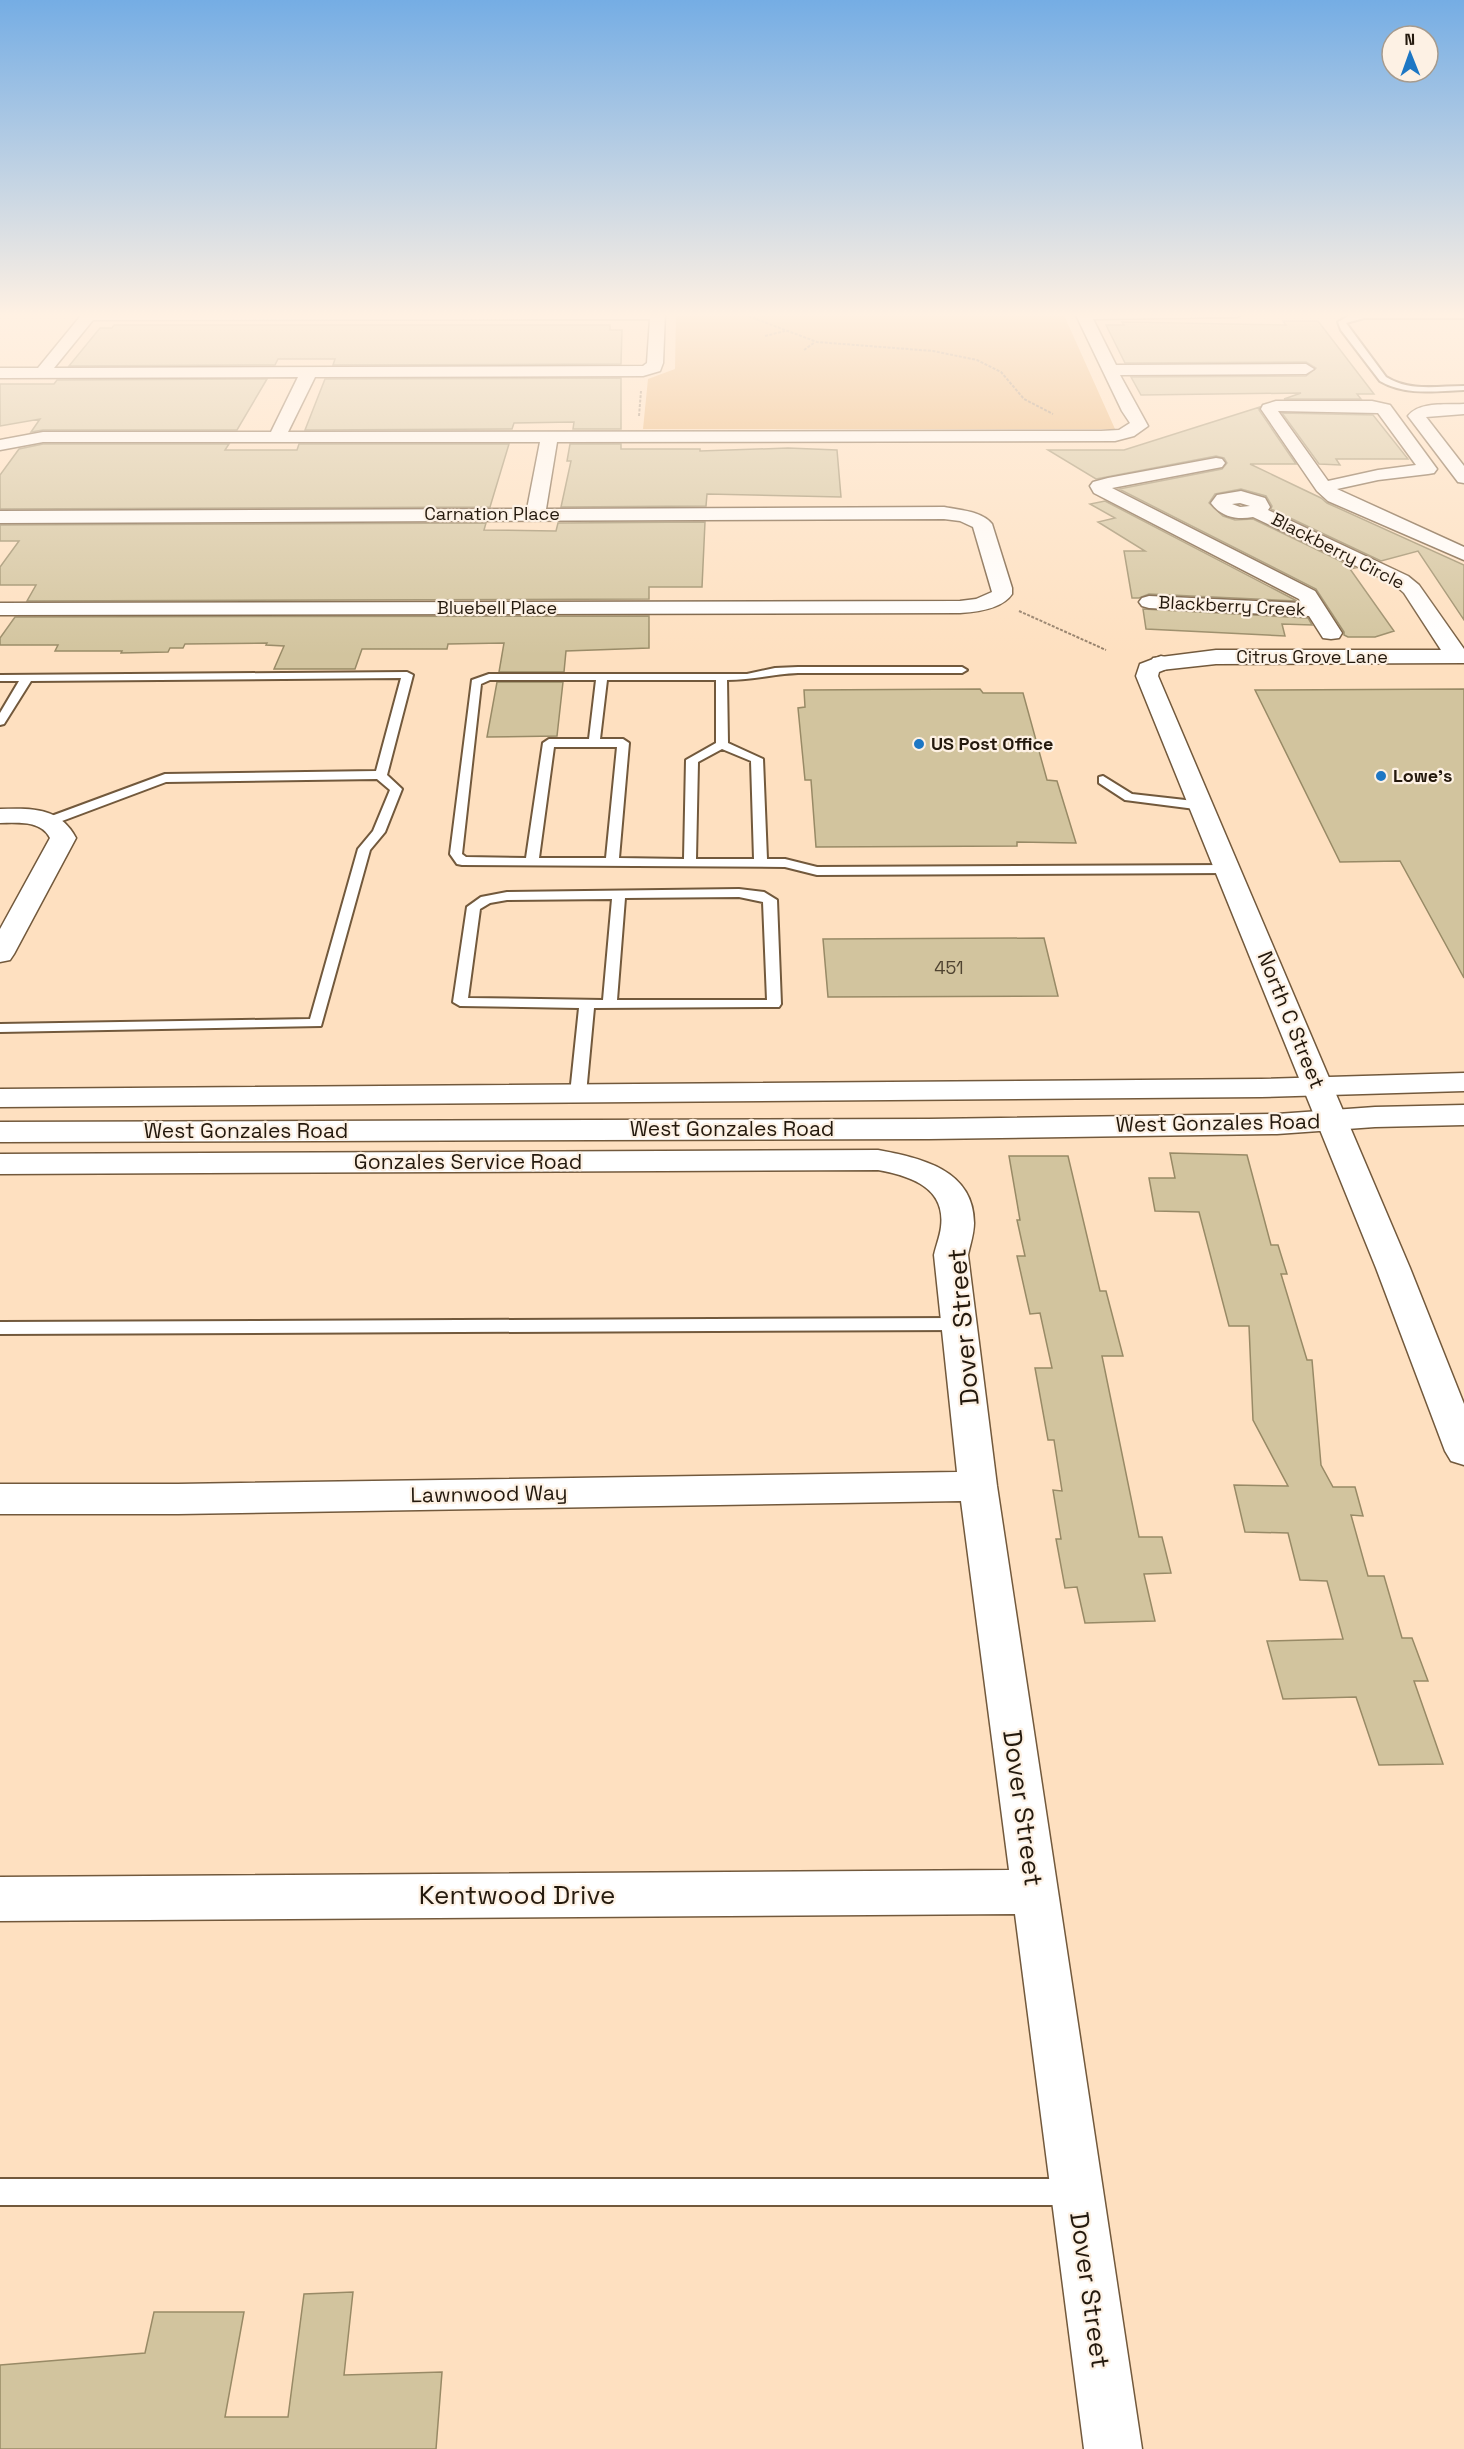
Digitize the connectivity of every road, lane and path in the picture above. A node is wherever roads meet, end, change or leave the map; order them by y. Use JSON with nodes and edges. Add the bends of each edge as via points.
{"nodes":[{"id":1,"x":281,"y":427,"type":"edge"},
{"id":2,"x":1135,"y":427,"type":"edge"},
{"id":3,"x":1280,"y":427,"type":"edge"},
{"id":4,"x":1398,"y":427,"type":"edge"},
{"id":5,"x":1425,"y":427,"type":"edge"},
{"id":6,"x":276,"y":438,"type":"junction"},
{"id":7,"x":549,"y":438,"type":"junction"},
{"id":8,"x":2,"y":445,"type":"edge"},
{"id":9,"x":1216,"y":463,"type":"dead end"},
{"id":10,"x":1464,"y":478,"type":"edge"},
{"id":11,"x":1320,"y":496,"type":"junction"},
{"id":12,"x":1295,"y":512,"type":"dead end"},
{"id":13,"x":536,"y":514,"type":"junction"},
{"id":14,"x":1264,"y":514,"type":"junction"},
{"id":15,"x":0,"y":517,"type":"edge"},
{"id":16,"x":1162,"y":519,"type":"junction"},
{"id":17,"x":1464,"y":554,"type":"edge"},
{"id":18,"x":994,"y":600,"type":"junction"},
{"id":19,"x":1149,"y":602,"type":"dead end"},
{"id":20,"x":0,"y":609,"type":"edge"},
{"id":21,"x":1315,"y":610,"type":"junction"},
{"id":22,"x":1331,"y":633,"type":"dead end"},
{"id":23,"x":1106,"y":650,"type":"dead end"},
{"id":24,"x":1460,"y":656,"type":"edge"},
{"id":25,"x":1161,"y":663,"type":"joint"},
{"id":26,"x":962,"y":670,"type":"dead end"},
{"id":27,"x":602,"y":677,"type":"junction"},
{"id":28,"x":721,"y":677,"type":"junction"},
{"id":29,"x":0,"y":678,"type":"edge"},
{"id":30,"x":27,"y":678,"type":"junction"},
{"id":31,"x":0,"y":722,"type":"edge"},
{"id":32,"x":594,"y":743,"type":"junction"},
{"id":33,"x":722,"y":745,"type":"junction"},
{"id":34,"x":380,"y":775,"type":"junction"},
{"id":35,"x":1103,"y":780,"type":"dead end"},
{"id":36,"x":1203,"y":806,"type":"junction"},
{"id":37,"x":0,"y":816,"type":"edge"},
{"id":38,"x":55,"y":825,"type":"junction"},
{"id":39,"x":532,"y":861,"type":"junction"},
{"id":40,"x":612,"y":862,"type":"junction"},
{"id":41,"x":690,"y":862,"type":"junction"},
{"id":42,"x":761,"y":863,"type":"junction"},
{"id":43,"x":1228,"y":869,"type":"junction"},
{"id":44,"x":619,"y":894,"type":"junction"},
{"id":45,"x":3,"y":943,"type":"edge"},
{"id":46,"x":587,"y":1004,"type":"junction"},
{"id":47,"x":610,"y":1004,"type":"junction"},
{"id":48,"x":0,"y":1028,"type":"edge"},
{"id":49,"x":1464,"y":1082,"type":"edge"},
{"id":50,"x":1318,"y":1086,"type":"junction"},
{"id":51,"x":578,"y":1094,"type":"junction"},
{"id":52,"x":0,"y":1098,"type":"edge"},
{"id":53,"x":1464,"y":1115,"type":"edge"},
{"id":54,"x":1330,"y":1121,"type":"junction"},
{"id":55,"x":0,"y":1132,"type":"edge"},
{"id":56,"x":0,"y":1164,"type":"edge"},
{"id":57,"x":934,"y":1174,"type":"joint"},
{"id":58,"x":959,"y":1324,"type":"junction"},
{"id":59,"x":0,"y":1328,"type":"edge"},
{"id":60,"x":1464,"y":1451,"type":"edge"},
{"id":61,"x":978,"y":1486,"type":"junction"},
{"id":62,"x":0,"y":1498,"type":"edge"},
{"id":63,"x":1034,"y":1892,"type":"junction"},
{"id":64,"x":0,"y":1899,"type":"edge"},
{"id":65,"x":0,"y":2192,"type":"edge"},
{"id":66,"x":1076,"y":2192,"type":"junction"},
{"id":67,"x":1113,"y":2449,"type":"edge"}],
"edges":[{"from":1,"to":6,"type":"street"},
{"from":2,"to":7,"type":"street","via":[[1122,434],[1088,436]]},
{"from":3,"to":11,"type":"street"},
{"from":4,"to":11,"type":"street","via":[[1428,467],[1424,471],[1378,475]]},
{"from":5,"to":10,"type":"street"},
{"from":6,"to":7,"type":"street"},
{"from":6,"to":8,"type":"street","via":[[43,437]]},
{"from":7,"to":13,"type":"street"},
{"from":9,"to":16,"type":"street","via":[[1099,486]]},
{"from":11,"to":17,"type":"street","via":[[1341,500]]},
{"from":12,"to":14,"type":"street"},
{"from":13,"to":15,"type":"street","name":"Carnation Place"},
{"from":13,"to":18,"type":"street","name":"Carnation Place","via":[[933,512],[964,516],[982,524],[1002,588],[1002,594]]},
{"from":14,"to":16,"type":"street","name":"Blackberry Circle","via":[[1221,506]]},
{"from":14,"to":24,"type":"street","name":"Blackberry Circle","via":[[1401,580],[1412,589]]},
{"from":16,"to":21,"type":"street","via":[[1308,595]]},
{"from":18,"to":20,"type":"street","name":"Bluebell Place","via":[[960,607]]},
{"from":18,"to":23,"type":"path"},
{"from":19,"to":21,"type":"street","name":"Blackberry Creek"},
{"from":21,"to":22,"type":"street"},
{"from":24,"to":25,"type":"street","name":"Citrus Grove Lane","via":[[1216,657]]},
{"from":25,"to":36,"type":"street","name":"North C Street","via":[[1148,669],[1147,676]]},
{"from":26,"to":28,"type":"lane","via":[[798,670]]},
{"from":27,"to":28,"type":"lane"},
{"from":27,"to":32,"type":"lane"},
{"from":27,"to":39,"type":"lane","via":[[489,677],[476,682],[456,854],[462,861]]},
{"from":28,"to":33,"type":"lane"},
{"from":29,"to":30,"type":"lane"},
{"from":30,"to":31,"type":"lane"},
{"from":30,"to":34,"type":"lane","via":[[407,675]]},
{"from":32,"to":39,"type":"lane","via":[[549,743]]},
{"from":32,"to":40,"type":"lane","via":[[623,743]]},
{"from":33,"to":41,"type":"lane","via":[[692,760]]},
{"from":33,"to":42,"type":"lane","via":[[757,759]]},
{"from":34,"to":38,"type":"lane","via":[[165,778]]},
{"from":34,"to":48,"type":"lane","via":[[396,789],[379,832],[364,849],[316,1023]]},
{"from":35,"to":36,"type":"lane","via":[[1129,797]]},
{"from":36,"to":43,"type":"street","name":"North C Street"},
{"from":37,"to":38,"type":"street","via":[[36,817]]},
{"from":38,"to":45,"type":"street","via":[[63,838]]},
{"from":39,"to":40,"type":"lane"},
{"from":40,"to":41,"type":"lane"},
{"from":41,"to":42,"type":"lane"},
{"from":42,"to":43,"type":"lane","via":[[784,863],[817,872]]},
{"from":43,"to":50,"type":"street","name":"North C Street"},
{"from":44,"to":46,"type":"lane","via":[[499,896],[479,904],[472,913],[459,1002]]},
{"from":44,"to":47,"type":"lane"},
{"from":44,"to":47,"type":"lane","via":[[740,893],[770,900],[774,1004]]},
{"from":46,"to":47,"type":"lane"},
{"from":46,"to":51,"type":"lane"},
{"from":49,"to":50,"type":"street","name":"West Gonzales Road"},
{"from":50,"to":51,"type":"street","name":"West Gonzales Road"},
{"from":50,"to":54,"type":"street","name":"North C Street"},
{"from":51,"to":52,"type":"street","name":"West Gonzales Road"},
{"from":53,"to":54,"type":"street","name":"West Gonzales Road"},
{"from":54,"to":55,"type":"street","name":"West Gonzales Road","via":[[929,1129]]},
{"from":54,"to":60,"type":"street","name":"North C Street","via":[[1390,1260]]},
{"from":56,"to":57,"type":"street","name":"Gonzales Service Road","via":[[878,1160]]},
{"from":57,"to":58,"type":"street","name":"Dover Street","via":[[952,1196],[958,1222],[951,1255]]},
{"from":58,"to":59,"type":"lane"},
{"from":58,"to":61,"type":"street","name":"Dover Street"},
{"from":61,"to":62,"type":"street","name":"Lawnwood Way","via":[[178,1499]]},
{"from":61,"to":63,"type":"street","name":"Dover Street"},
{"from":63,"to":64,"type":"street","name":"Kentwood Drive"},
{"from":63,"to":66,"type":"street","name":"Dover Street"},
{"from":65,"to":66,"type":"lane"},
{"from":66,"to":67,"type":"street","name":"Dover Street"}]}
